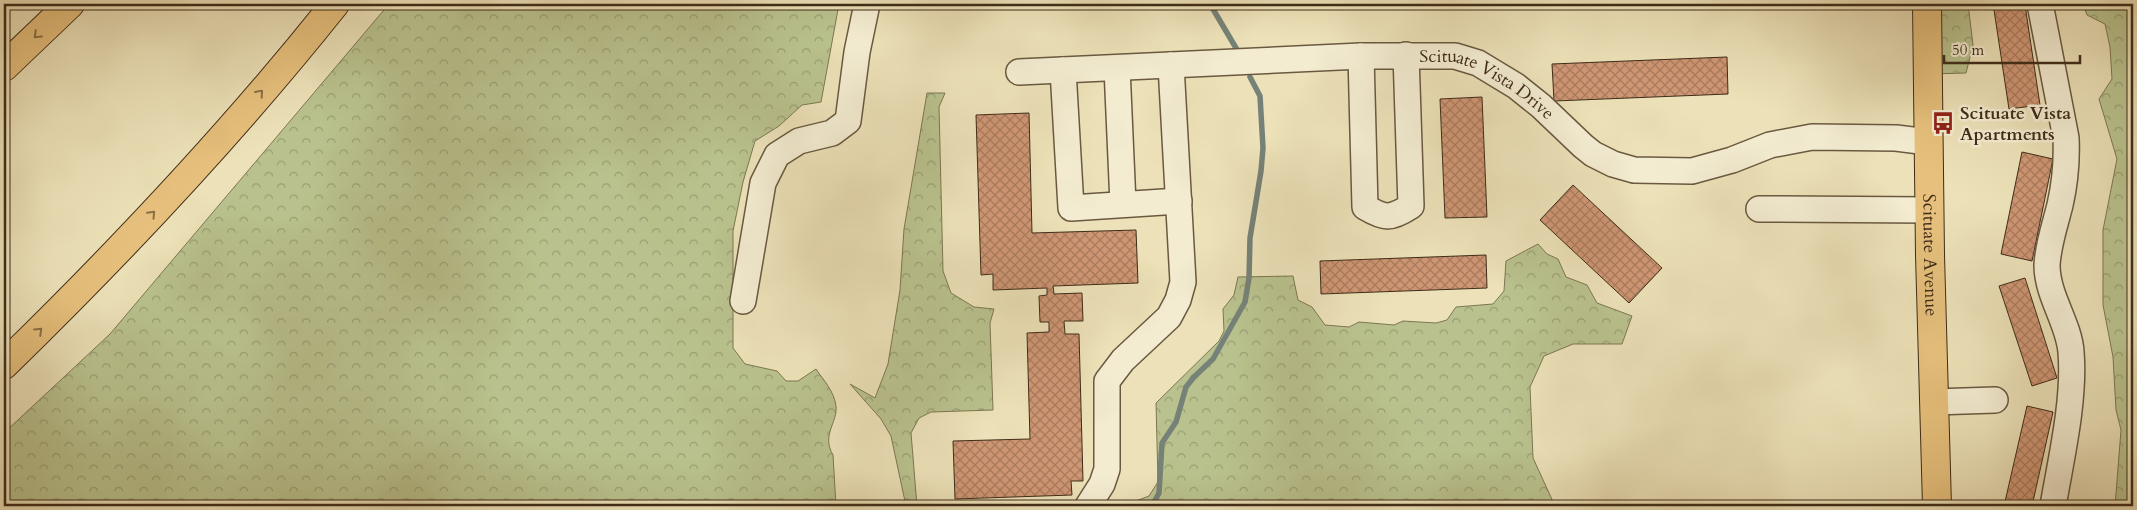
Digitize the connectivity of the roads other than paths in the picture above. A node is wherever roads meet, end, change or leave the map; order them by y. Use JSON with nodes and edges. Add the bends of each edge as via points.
{"nodes":[{"id":1,"x":70,"y":4,"type":"edge"},
{"id":2,"x":335,"y":4,"type":"edge"},
{"id":3,"x":867,"y":4,"type":"edge"},
{"id":4,"x":1927,"y":4,"type":"edge"},
{"id":5,"x":2042,"y":9,"type":"dead end"},
{"id":6,"x":1406,"y":55,"type":"junction"},
{"id":7,"x":1361,"y":56,"type":"junction"},
{"id":8,"x":1171,"y":66,"type":"junction"},
{"id":9,"x":4,"y":67,"type":"edge"},
{"id":10,"x":1117,"y":68,"type":"junction"},
{"id":11,"x":1063,"y":70,"type":"junction"},
{"id":12,"x":1019,"y":72,"type":"dead end"},
{"id":13,"x":1928,"y":142,"type":"junction"},
{"id":14,"x":1179,"y":201,"type":"junction"},
{"id":15,"x":1123,"y":204,"type":"junction"},
{"id":16,"x":1759,"y":209,"type":"dead end"},
{"id":17,"x":1929,"y":210,"type":"junction"},
{"id":18,"x":743,"y":301,"type":"dead end"},
{"id":19,"x":4,"y":365,"type":"edge"},
{"id":20,"x":1995,"y":400,"type":"dead end"},
{"id":21,"x":1934,"y":402,"type":"junction"},
{"id":22,"x":1088,"y":506,"type":"edge"},
{"id":23,"x":1937,"y":506,"type":"edge"},
{"id":24,"x":2052,"y":506,"type":"edge"}],
"edges":[{"from":1,"to":9,"type":"main road","one_way":true},
{"from":19,"to":2,"type":"main road","one_way":true,"via":[[186,177]]},
{"from":3,"to":18,"type":"street","via":[[848,121],[832,133],[799,141],[777,155],[762,183]]},
{"from":4,"to":13,"type":"main road","name":"Scituate Avenue"},
{"from":5,"to":24,"type":"street","via":[[2067,157],[2047,264],[2048,280],[2071,351],[2070,398]]},
{"from":6,"to":7,"type":"street","name":"Scituate Vista Drive"},
{"from":6,"to":7,"type":"street","via":[[1411,206],[1395,216],[1380,216],[1365,207]]},
{"from":6,"to":13,"type":"street","name":"Scituate Vista Drive","via":[[1455,56],[1478,63],[1516,86],[1588,150],[1613,164],[1634,170],[1692,171],[1770,145],[1812,137],[1896,138]]},
{"from":7,"to":8,"type":"street","name":"Scituate Vista Drive"},
{"from":8,"to":10,"type":"street","name":"Scituate Vista Drive"},
{"from":8,"to":14,"type":"street"},
{"from":10,"to":11,"type":"street","name":"Scituate Vista Drive"},
{"from":10,"to":15,"type":"street"},
{"from":11,"to":12,"type":"street","name":"Scituate Vista Drive"},
{"from":11,"to":15,"type":"street","via":[[1070,208]]},
{"from":13,"to":17,"type":"main road","name":"Scituate Avenue"},
{"from":14,"to":15,"type":"street"},
{"from":14,"to":22,"type":"street","via":[[1183,282],[1178,300],[1169,318],[1123,360],[1107,381],[1107,469]]},
{"from":16,"to":17,"type":"street"},
{"from":17,"to":21,"type":"main road","name":"Scituate Avenue"},
{"from":20,"to":21,"type":"street"},
{"from":21,"to":23,"type":"main road","name":"Scituate Avenue"}]}
